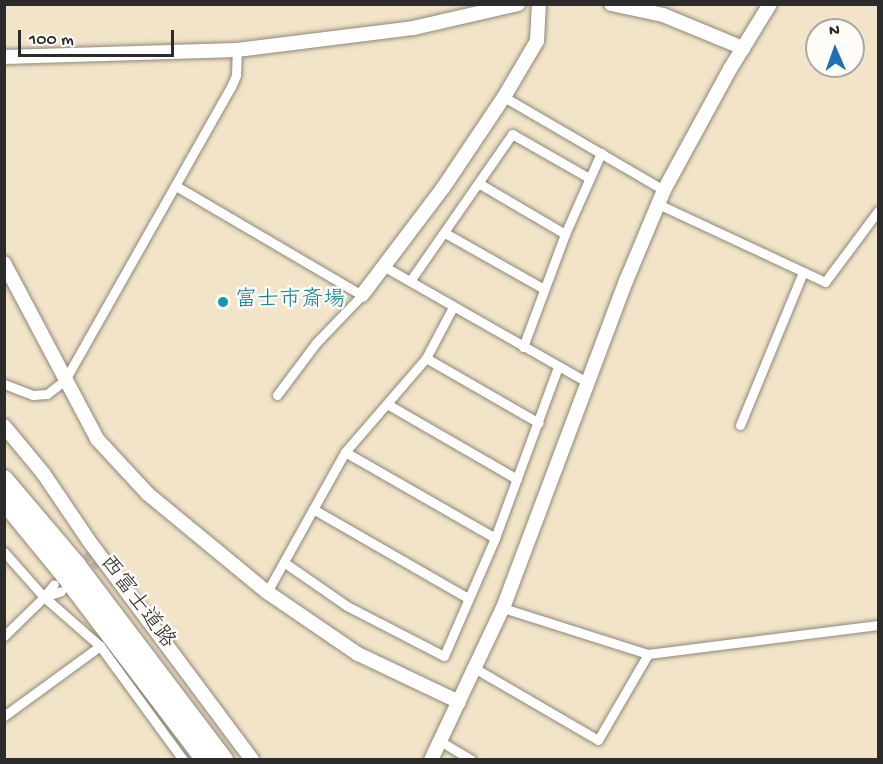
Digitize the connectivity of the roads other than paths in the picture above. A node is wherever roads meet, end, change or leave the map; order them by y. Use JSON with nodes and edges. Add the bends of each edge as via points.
{"nodes":[{"id":1,"x":518,"y":4,"type":"edge"},
{"id":2,"x":539,"y":4,"type":"edge"},
{"id":3,"x":611,"y":4,"type":"edge"},
{"id":4,"x":771,"y":4,"type":"edge"},
{"id":5,"x":743,"y":48,"type":"junction"},
{"id":6,"x":237,"y":50,"type":"junction"},
{"id":7,"x":4,"y":57,"type":"edge"},
{"id":8,"x":504,"y":97,"type":"junction"},
{"id":9,"x":601,"y":153,"type":"junction"},
{"id":10,"x":590,"y":178,"type":"junction"},
{"id":11,"x":480,"y":184,"type":"junction"},
{"id":12,"x":176,"y":186,"type":"junction"},
{"id":13,"x":664,"y":190,"type":"junction"},
{"id":14,"x":658,"y":204,"type":"junction"},
{"id":15,"x":879,"y":211,"type":"edge"},
{"id":16,"x":445,"y":232,"type":"junction"},
{"id":17,"x":564,"y":234,"type":"junction"},
{"id":18,"x":4,"y":263,"type":"edge"},
{"id":19,"x":385,"y":267,"type":"junction"},
{"id":20,"x":803,"y":272,"type":"junction"},
{"id":21,"x":410,"y":281,"type":"junction"},
{"id":22,"x":544,"y":289,"type":"junction"},
{"id":23,"x":362,"y":295,"type":"junction"},
{"id":24,"x":453,"y":307,"type":"junction"},
{"id":25,"x":523,"y":347,"type":"junction"},
{"id":26,"x":426,"y":358,"type":"junction"},
{"id":27,"x":558,"y":367,"type":"junction"},
{"id":28,"x":65,"y":380,"type":"junction"},
{"id":29,"x":588,"y":383,"type":"junction"},
{"id":30,"x":4,"y":384,"type":"edge"},
{"id":31,"x":277,"y":395,"type":"dead end"},
{"id":32,"x":387,"y":404,"type":"junction"},
{"id":33,"x":538,"y":423,"type":"junction"},
{"id":34,"x":740,"y":425,"type":"dead end"},
{"id":35,"x":4,"y":426,"type":"edge"},
{"id":36,"x":345,"y":452,"type":"junction"},
{"id":37,"x":4,"y":472,"type":"edge"},
{"id":38,"x":4,"y":479,"type":"edge"},
{"id":39,"x":517,"y":479,"type":"junction"},
{"id":40,"x":4,"y":501,"type":"edge"},
{"id":41,"x":313,"y":509,"type":"junction"},
{"id":42,"x":4,"y":512,"type":"edge"},
{"id":43,"x":495,"y":538,"type":"junction"},
{"id":44,"x":4,"y":552,"type":"edge"},
{"id":45,"x":285,"y":563,"type":"junction"},
{"id":46,"x":64,"y":578,"type":"junction"},
{"id":47,"x":267,"y":592,"type":"junction"},
{"id":48,"x":45,"y":597,"type":"junction"},
{"id":49,"x":468,"y":598,"type":"junction"},
{"id":50,"x":503,"y":608,"type":"junction"},
{"id":51,"x":879,"y":625,"type":"edge"},
{"id":52,"x":4,"y":636,"type":"edge"},
{"id":53,"x":100,"y":646,"type":"junction"},
{"id":54,"x":648,"y":654,"type":"junction"},
{"id":55,"x":476,"y":669,"type":"junction"},
{"id":56,"x":459,"y":702,"type":"junction"},
{"id":57,"x":4,"y":716,"type":"edge"},
{"id":58,"x":440,"y":741,"type":"junction"},
{"id":59,"x":183,"y":759,"type":"edge"},
{"id":60,"x":205,"y":759,"type":"edge"},
{"id":61,"x":224,"y":759,"type":"edge"},
{"id":62,"x":252,"y":759,"type":"edge"},
{"id":63,"x":431,"y":759,"type":"edge"},
{"id":64,"x":472,"y":759,"type":"edge"}],
"edges":[{"from":1,"to":6,"type":"street","via":[[413,28]]},
{"from":2,"to":8,"type":"street","via":[[537,41]]},
{"from":3,"to":5,"type":"street","via":[[663,15]]},
{"from":4,"to":5,"type":"street"},
{"from":5,"to":13,"type":"street"},
{"from":6,"to":7,"type":"street"},
{"from":6,"to":12,"type":"street","via":[[236,75],[231,87]]},
{"from":8,"to":9,"type":"street"},
{"from":8,"to":19,"type":"street"},
{"from":9,"to":10,"type":"street"},
{"from":9,"to":13,"type":"street"},
{"from":10,"to":11,"type":"street","via":[[512,134]]},
{"from":10,"to":17,"type":"street"},
{"from":11,"to":16,"type":"street"},
{"from":11,"to":17,"type":"street"},
{"from":12,"to":23,"type":"street"},
{"from":12,"to":28,"type":"street"},
{"from":13,"to":14,"type":"street"},
{"from":14,"to":20,"type":"street"},
{"from":14,"to":29,"type":"street"},
{"from":15,"to":20,"type":"street","via":[[825,282]]},
{"from":16,"to":21,"type":"street"},
{"from":16,"to":22,"type":"street"},
{"from":17,"to":22,"type":"street"},
{"from":18,"to":28,"type":"street"},
{"from":19,"to":21,"type":"street"},
{"from":19,"to":23,"type":"street"},
{"from":20,"to":34,"type":"street"},
{"from":21,"to":24,"type":"street"},
{"from":22,"to":25,"type":"street"},
{"from":23,"to":31,"type":"street","via":[[316,343]]},
{"from":24,"to":25,"type":"street"},
{"from":24,"to":26,"type":"street"},
{"from":25,"to":27,"type":"street"},
{"from":26,"to":32,"type":"street"},
{"from":26,"to":33,"type":"street"},
{"from":27,"to":29,"type":"street"},
{"from":27,"to":33,"type":"street"},
{"from":28,"to":30,"type":"street","via":[[47,394],[33,395]]},
{"from":28,"to":47,"type":"street","via":[[97,439],[148,494]]},
{"from":29,"to":50,"type":"street"},
{"from":32,"to":36,"type":"street"},
{"from":32,"to":39,"type":"street"},
{"from":33,"to":39,"type":"street"},
{"from":35,"to":62,"type":"street","via":[[43,473]]},
{"from":36,"to":41,"type":"street"},
{"from":36,"to":43,"type":"street"},
{"from":37,"to":46,"type":"highway"},
{"from":38,"to":46,"type":"highway","name":"西富士道路"},
{"from":39,"to":43,"type":"street"},
{"from":40,"to":46,"type":"highway","name":"西富士道路"},
{"from":41,"to":45,"type":"street"},
{"from":41,"to":49,"type":"street"},
{"from":42,"to":46,"type":"highway"},
{"from":43,"to":49,"type":"street"},
{"from":44,"to":48,"type":"street"},
{"from":45,"to":47,"type":"street"},
{"from":45,"to":49,"type":"street","via":[[347,606],[444,656]]},
{"from":46,"to":48,"type":"street"},
{"from":46,"to":60,"type":"highway","name":"西富士道路"},
{"from":46,"to":61,"type":"highway","name":"西富士道路"},
{"from":47,"to":56,"type":"street","via":[[358,654]]},
{"from":48,"to":52,"type":"street"},
{"from":48,"to":53,"type":"street"},
{"from":50,"to":54,"type":"street"},
{"from":50,"to":55,"type":"street"},
{"from":51,"to":54,"type":"street"},
{"from":53,"to":57,"type":"street"},
{"from":53,"to":59,"type":"street"},
{"from":54,"to":55,"type":"street","via":[[598,740]]},
{"from":55,"to":56,"type":"street"},
{"from":56,"to":58,"type":"street"},
{"from":58,"to":63,"type":"street"},
{"from":58,"to":64,"type":"street"}]}
